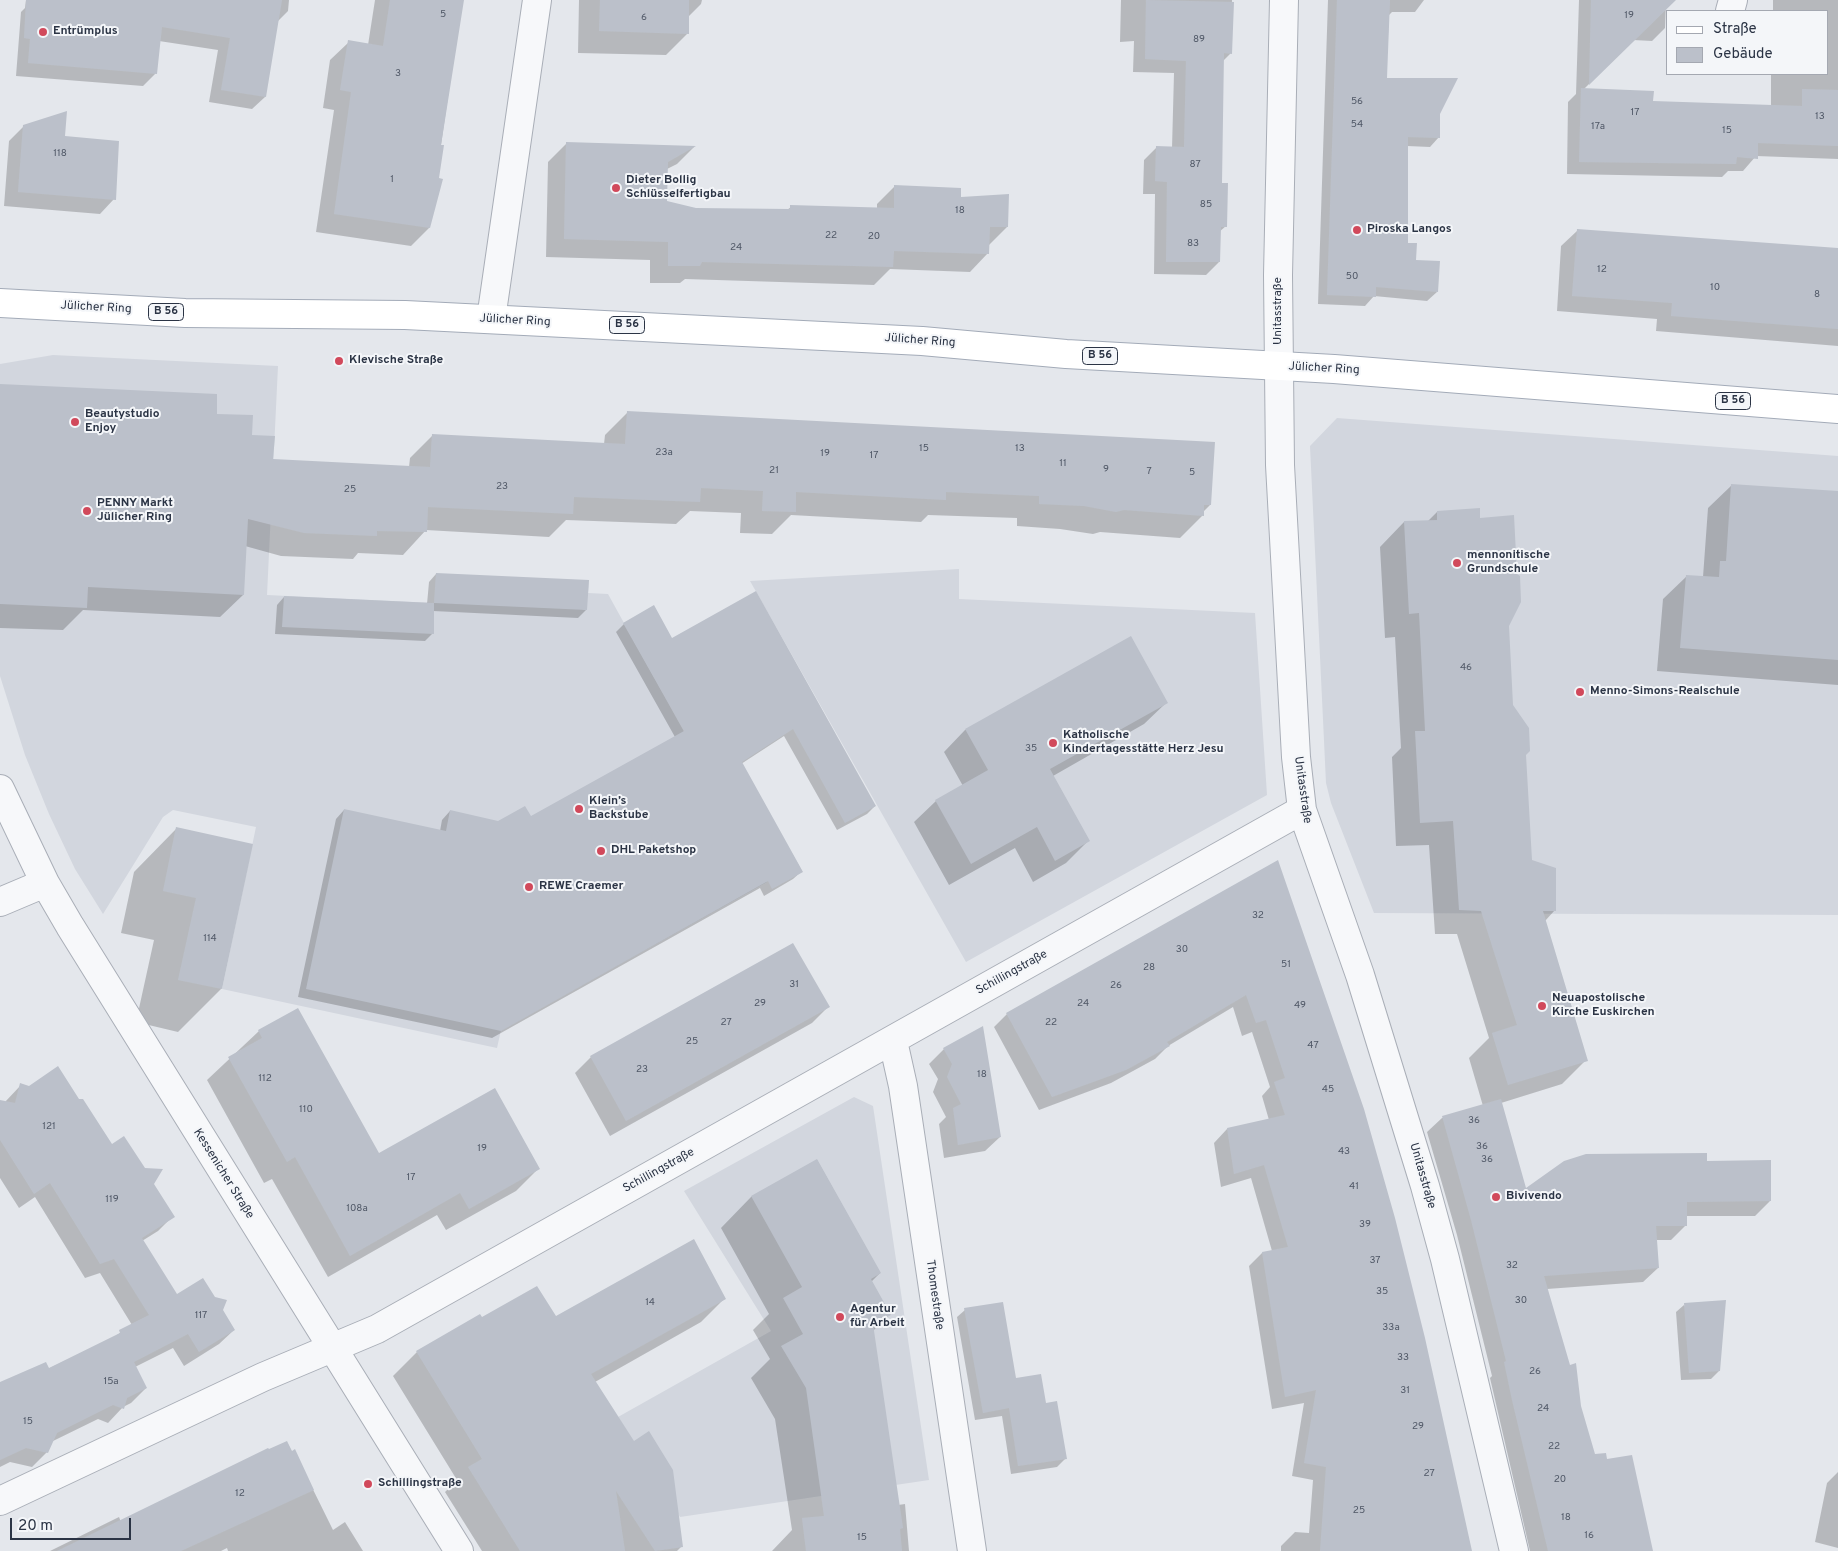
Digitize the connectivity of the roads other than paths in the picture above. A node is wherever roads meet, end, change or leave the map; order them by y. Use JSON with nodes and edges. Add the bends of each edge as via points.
{"nodes":[{"id":1,"x":537,"y":0,"type":"edge"},
{"id":2,"x":1284,"y":0,"type":"edge"},
{"id":3,"x":0,"y":304,"type":"edge"},
{"id":4,"x":491,"y":320,"type":"junction"},
{"id":5,"x":1279,"y":367,"type":"junction"},
{"id":6,"x":1838,"y":409,"type":"edge"},
{"id":7,"x":0,"y":789,"type":"edge"},
{"id":8,"x":1302,"y":810,"type":"junction"},
{"id":9,"x":45,"y":883,"type":"junction"},
{"id":10,"x":0,"y":902,"type":"edge"},
{"id":11,"x":893,"y":1040,"type":"junction"},
{"id":12,"x":331,"y":1348,"type":"junction"},
{"id":13,"x":0,"y":1502,"type":"edge"},
{"id":14,"x":459,"y":1551,"type":"edge"},
{"id":15,"x":972,"y":1551,"type":"edge"},
{"id":16,"x":1514,"y":1551,"type":"edge"}],
"edges":[{"from":1,"to":4,"type":"street"},
{"from":2,"to":5,"type":"street","name":"Unitasstraße"},
{"from":3,"to":4,"type":"main road","name":"Jülicher Ring","number":"B 56","via":[[185,313]]},
{"from":4,"to":5,"type":"main road","name":"Jülicher Ring","number":"B 56","via":[[922,341]]},
{"from":5,"to":6,"type":"main road","name":"Jülicher Ring","number":"B 56"},
{"from":5,"to":8,"type":"street","name":"Unitasstraße","via":[[1287,602]]},
{"from":7,"to":9,"type":"street","name":"Kessenicher Straße"},
{"from":8,"to":11,"type":"street","name":"Schillingstraße"},
{"from":8,"to":16,"type":"street","name":"Unitasstraße","via":[[1360,975],[1425,1186]]},
{"from":9,"to":10,"type":"street"},
{"from":9,"to":12,"type":"street","name":"Kessenicher Straße"},
{"from":11,"to":12,"type":"street","name":"Schillingstraße","via":[[377,1329]]},
{"from":11,"to":15,"type":"street","name":"Thomestraße","via":[[903,1086]]},
{"from":12,"to":13,"type":"street","name":"Schillingstraße"},
{"from":12,"to":14,"type":"street","name":"Kessenicher Straße"}]}
